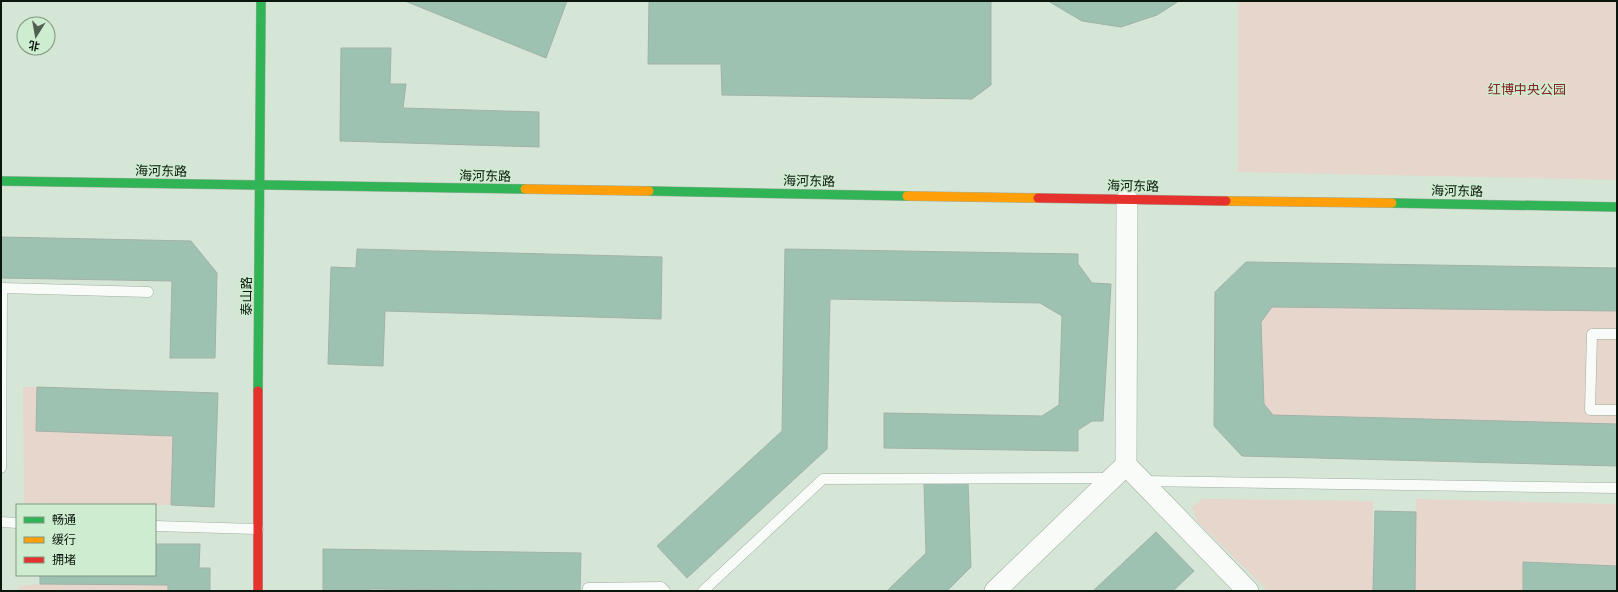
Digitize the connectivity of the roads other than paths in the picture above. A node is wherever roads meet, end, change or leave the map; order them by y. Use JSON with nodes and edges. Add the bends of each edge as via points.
{"nodes":[{"id":1,"x":261,"y":1,"type":"edge"},
{"id":2,"x":1,"y":181,"type":"edge"},
{"id":3,"x":259,"y":185,"type":"junction"},
{"id":4,"x":1127,"y":199,"type":"junction"},
{"id":5,"x":1617,"y":207,"type":"edge"},
{"id":6,"x":148,"y":292,"type":"dead end"},
{"id":7,"x":1617,"y":334,"type":"edge"},
{"id":8,"x":1617,"y":410,"type":"edge"},
{"id":9,"x":1,"y":468,"type":"edge"},
{"id":10,"x":1119,"y":472,"type":"junction"},
{"id":11,"x":1141,"y":480,"type":"junction"},
{"id":12,"x":1617,"y":488,"type":"edge"},
{"id":13,"x":1,"y":522,"type":"edge"},
{"id":14,"x":16,"y":523,"type":"edge"},
{"id":15,"x":156,"y":526,"type":"edge"},
{"id":16,"x":258,"y":529,"type":"junction"},
{"id":17,"x":258,"y":591,"type":"edge"},
{"id":18,"x":588,"y":591,"type":"edge"},
{"id":19,"x":665,"y":591,"type":"edge"},
{"id":20,"x":703,"y":591,"type":"edge"},
{"id":21,"x":995,"y":591,"type":"edge"},
{"id":22,"x":1248,"y":591,"type":"edge"}],
"edges":[{"from":1,"to":3,"type":"street","name":"泰山路"},
{"from":2,"to":3,"type":"street","name":"海河东路"},
{"from":3,"to":4,"type":"street","name":"海河东路"},
{"from":3,"to":16,"type":"street","name":"泰山路"},
{"from":4,"to":5,"type":"street","name":"海河东路"},
{"from":4,"to":10,"type":"street"},
{"from":6,"to":9,"type":"lane","via":[[2,288]]},
{"from":7,"to":8,"type":"lane","via":[[1592,334],[1590,410]]},
{"from":10,"to":11,"type":"street"},
{"from":10,"to":20,"type":"lane","via":[[824,479]]},
{"from":10,"to":21,"type":"street"},
{"from":11,"to":12,"type":"lane"},
{"from":11,"to":22,"type":"street"},
{"from":13,"to":14,"type":"lane"},
{"from":15,"to":16,"type":"lane"},
{"from":16,"to":17,"type":"street","name":"泰山路"},
{"from":18,"to":19,"type":"lane","via":[[588,588],[661,587]]}]}
